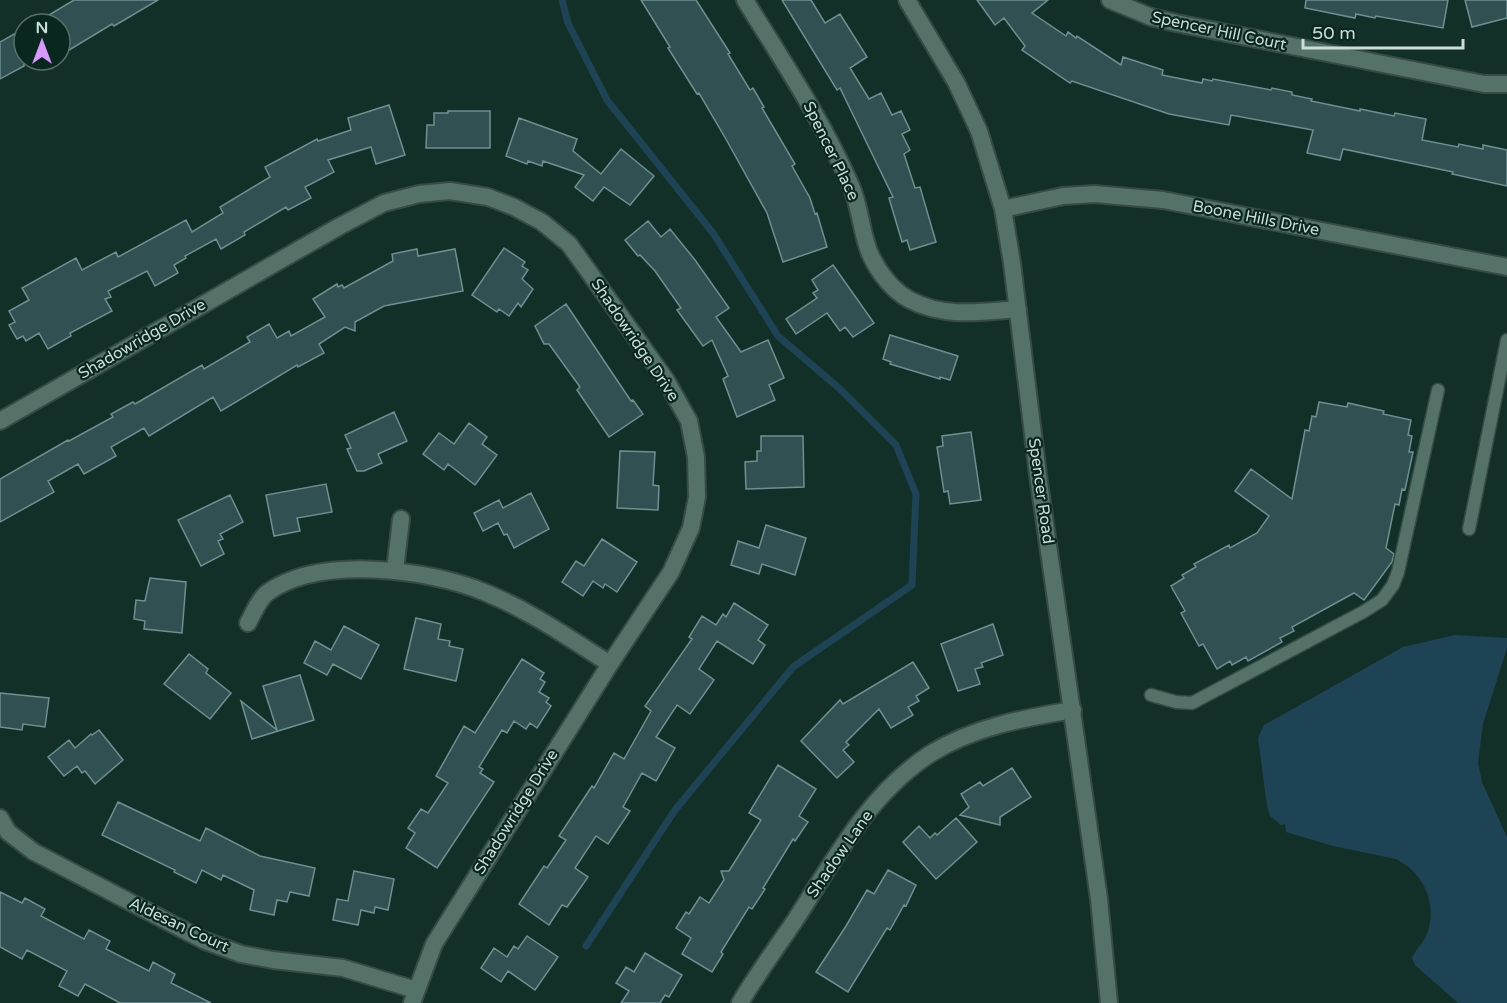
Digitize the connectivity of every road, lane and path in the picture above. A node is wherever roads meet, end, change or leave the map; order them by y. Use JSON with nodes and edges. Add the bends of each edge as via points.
{"nodes":[{"id":1,"x":745,"y":0,"type":"edge"},
{"id":2,"x":907,"y":0,"type":"edge"},
{"id":3,"x":1110,"y":0,"type":"edge"},
{"id":4,"x":1507,"y":84,"type":"edge"},
{"id":5,"x":1003,"y":209,"type":"junction"},
{"id":6,"x":1507,"y":267,"type":"edge"},
{"id":7,"x":1018,"y":309,"type":"junction"},
{"id":8,"x":1507,"y":340,"type":"edge"},
{"id":9,"x":1438,"y":390,"type":"dead end"},
{"id":10,"x":0,"y":422,"type":"edge"},
{"id":11,"x":401,"y":519,"type":"dead end"},
{"id":12,"x":1469,"y":529,"type":"dead end"},
{"id":13,"x":395,"y":570,"type":"junction"},
{"id":14,"x":248,"y":623,"type":"dead end"},
{"id":15,"x":610,"y":664,"type":"junction"},
{"id":16,"x":1151,"y":695,"type":"dead end"},
{"id":17,"x":1073,"y":710,"type":"junction"},
{"id":18,"x":0,"y":818,"type":"edge"},
{"id":19,"x":414,"y":996,"type":"edge"},
{"id":20,"x":740,"y":1003,"type":"edge"},
{"id":21,"x":1109,"y":1003,"type":"edge"}],
"edges":[{"from":1,"to":7,"type":"street","name":"Spencer Place","via":[[808,102],[852,186],[870,254],[882,274],[910,299],[943,311]]},
{"from":2,"to":5,"type":"street","name":"Spencer Road","via":[[956,82],[979,131]]},
{"from":3,"to":4,"type":"street","name":"Spencer Hill Court","via":[[1176,23],[1484,84]]},
{"from":5,"to":6,"type":"street","name":"Boone Hills Drive","via":[[1063,196],[1094,194],[1153,199]]},
{"from":5,"to":7,"type":"street","name":"Spencer Road"},
{"from":7,"to":17,"type":"street","name":"Spencer Road"},
{"from":8,"to":12,"type":"lane"},
{"from":9,"to":16,"type":"lane","via":[[1404,552],[1393,585],[1382,600],[1192,703]]},
{"from":10,"to":15,"type":"street","name":"Shadowridge Drive","via":[[384,203],[450,190],[514,207],[542,222],[568,244],[666,380],[689,421],[696,457],[697,497],[691,528],[671,572]]},
{"from":11,"to":13,"type":"street"},
{"from":13,"to":14,"type":"street","via":[[340,570],[294,578],[265,594]]},
{"from":13,"to":15,"type":"street","via":[[442,578],[483,591],[528,613]]},
{"from":15,"to":19,"type":"street","name":"Shadowridge Drive","via":[[439,936]]},
{"from":17,"to":20,"type":"street","name":"Shadow Lane","via":[[1016,720],[975,733],[930,754],[893,785],[860,819]]},
{"from":17,"to":21,"type":"street","name":"Spencer Road"},
{"from":18,"to":19,"type":"street","name":"Aldesan Court","via":[[8,832],[34,852],[203,940],[241,954],[343,968]]}]}
